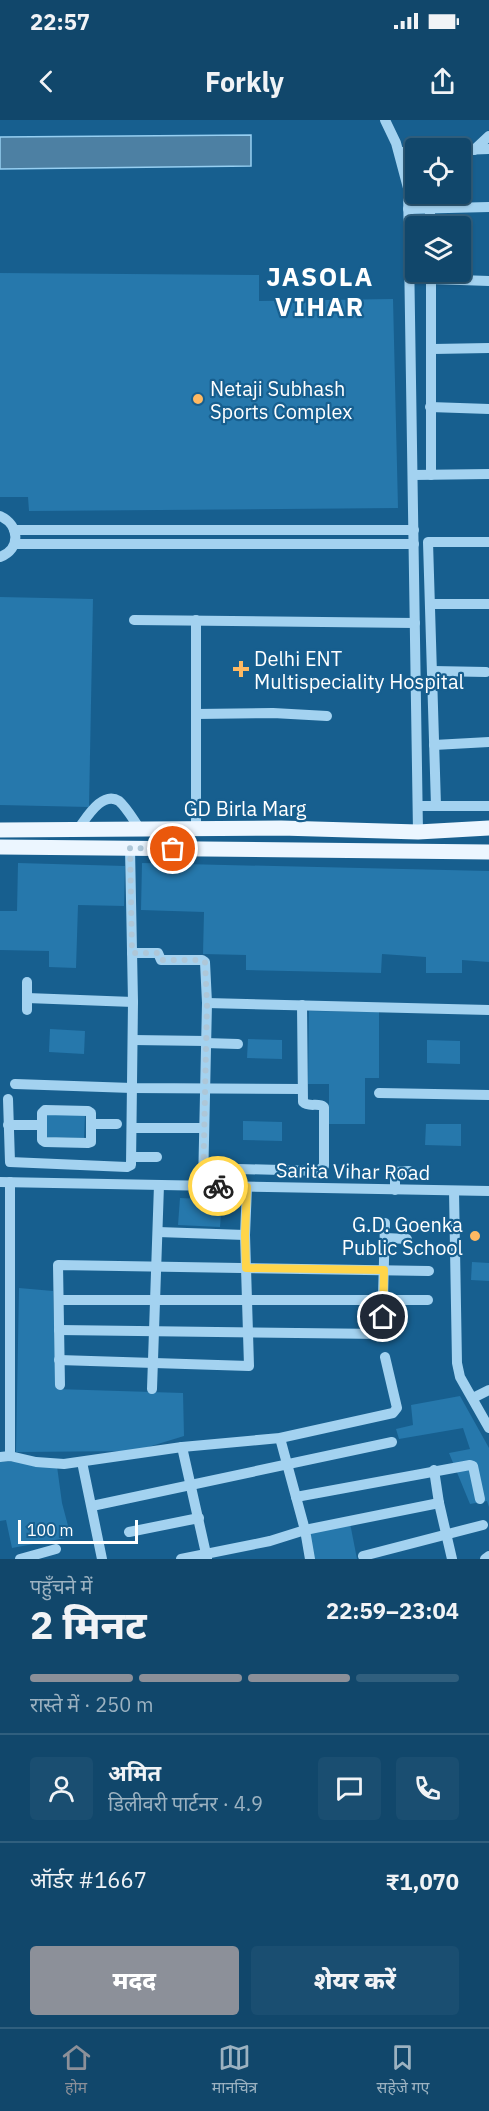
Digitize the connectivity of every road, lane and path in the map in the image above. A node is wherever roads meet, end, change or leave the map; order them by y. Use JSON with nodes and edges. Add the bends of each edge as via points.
{"nodes":[{"id":1,"x":385,"y":120,"type":"edge"},
{"id":2,"x":489,"y":136,"type":"edge"},
{"id":3,"x":489,"y":149,"type":"edge"},
{"id":4,"x":474,"y":150,"type":"joint"},
{"id":5,"x":399,"y":152,"type":"junction"},
{"id":6,"x":405,"y":152,"type":"edge"},
{"id":7,"x":489,"y":207,"type":"edge"},
{"id":8,"x":408,"y":209,"type":"junction"},
{"id":9,"x":430,"y":209,"type":"junction"},
{"id":10,"x":430,"y":216,"type":"edge"},
{"id":11,"x":471,"y":279,"type":"edge"},
{"id":12,"x":489,"y":281,"type":"edge"},
{"id":13,"x":431,"y":282,"type":"edge"},
{"id":14,"x":489,"y":348,"type":"edge"},
{"id":15,"x":432,"y":349,"type":"junction"},
{"id":16,"x":430,"y":407,"type":"junction"},
{"id":17,"x":489,"y":409,"type":"edge"},
{"id":18,"x":489,"y":474,"type":"edge"},
{"id":19,"x":413,"y":475,"type":"junction"},
{"id":20,"x":431,"y":475,"type":"junction"},
{"id":21,"x":0,"y":516,"type":"edge"},
{"id":22,"x":14,"y":530,"type":"junction"},
{"id":23,"x":414,"y":530,"type":"junction"},
{"id":24,"x":489,"y":542,"type":"edge"},
{"id":25,"x":15,"y":544,"type":"junction"},
{"id":26,"x":414,"y":544,"type":"junction"},
{"id":27,"x":0,"y":557,"type":"edge"},
{"id":28,"x":430,"y":604,"type":"junction"},
{"id":29,"x":489,"y":604,"type":"edge"},
{"id":30,"x":134,"y":620,"type":"dead end"},
{"id":31,"x":196,"y":620,"type":"junction"},
{"id":32,"x":415,"y":623,"type":"junction"},
{"id":33,"x":433,"y":671,"type":"junction"},
{"id":34,"x":486,"y":672,"type":"dead end"},
{"id":35,"x":196,"y":714,"type":"junction"},
{"id":36,"x":327,"y":716,"type":"dead end"},
{"id":37,"x":489,"y":742,"type":"edge"},
{"id":38,"x":434,"y":745,"type":"junction"},
{"id":39,"x":418,"y":806,"type":"junction"},
{"id":40,"x":436,"y":806,"type":"junction"},
{"id":41,"x":489,"y":806,"type":"edge"},
{"id":42,"x":489,"y":828,"type":"edge"},
{"id":43,"x":78,"y":829,"type":"junction"},
{"id":44,"x":140,"y":829,"type":"junction"},
{"id":45,"x":204,"y":829,"type":"junction"},
{"id":46,"x":316,"y":829,"type":"junction"},
{"id":47,"x":0,"y":830,"type":"edge"},
{"id":48,"x":418,"y":832,"type":"junction"},
{"id":49,"x":0,"y":847,"type":"edge"},
{"id":50,"x":130,"y":848,"type":"junction"},
{"id":51,"x":212,"y":849,"type":"junction"},
{"id":52,"x":328,"y":850,"type":"junction"},
{"id":53,"x":489,"y":852,"type":"edge"},
{"id":54,"x":132,"y":953,"type":"junction"},
{"id":55,"x":27,"y":982,"type":"dead end"},
{"id":56,"x":27,"y":998,"type":"junction"},
{"id":57,"x":133,"y":1002,"type":"junction"},
{"id":58,"x":207,"y":1004,"type":"junction"},
{"id":59,"x":302,"y":1005,"type":"junction"},
{"id":60,"x":27,"y":1010,"type":"dead end"},
{"id":61,"x":489,"y":1010,"type":"edge"},
{"id":62,"x":133,"y":1040,"type":"junction"},
{"id":63,"x":206,"y":1042,"type":"junction"},
{"id":64,"x":238,"y":1044,"type":"dead end"},
{"id":65,"x":15,"y":1084,"type":"dead end"},
{"id":66,"x":132,"y":1088,"type":"junction"},
{"id":67,"x":204,"y":1088,"type":"junction"},
{"id":68,"x":302,"y":1089,"type":"junction"},
{"id":69,"x":378,"y":1093,"type":"dead end"},
{"id":70,"x":489,"y":1095,"type":"edge"},
{"id":71,"x":8,"y":1099,"type":"dead end"},
{"id":72,"x":91,"y":1124,"type":"junction"},
{"id":73,"x":117,"y":1124,"type":"dead end"},
{"id":74,"x":8,"y":1125,"type":"junction"},
{"id":75,"x":42,"y":1125,"type":"junction"},
{"id":76,"x":132,"y":1128,"type":"junction"},
{"id":77,"x":204,"y":1128,"type":"junction"},
{"id":78,"x":132,"y":1157,"type":"junction"},
{"id":79,"x":157,"y":1157,"type":"dead end"},
{"id":80,"x":203,"y":1168,"type":"junction"},
{"id":81,"x":318,"y":1171,"type":"junction"},
{"id":82,"x":410,"y":1171,"type":"dead end"},
{"id":83,"x":5,"y":1182,"type":"edge"},
{"id":84,"x":159,"y":1185,"type":"junction"},
{"id":85,"x":203,"y":1186,"type":"junction"},
{"id":86,"x":247,"y":1187,"type":"junction"},
{"id":87,"x":319,"y":1188,"type":"junction"},
{"id":88,"x":395,"y":1190,"type":"junction"},
{"id":89,"x":454,"y":1191,"type":"junction"},
{"id":90,"x":489,"y":1191,"type":"edge"},
{"id":91,"x":385,"y":1223,"type":"dead end"},
{"id":92,"x":158,"y":1232,"type":"junction"},
{"id":93,"x":245,"y":1235,"type":"junction"},
{"id":94,"x":385,"y":1238,"type":"junction"},
{"id":95,"x":407,"y":1239,"type":"dead end"},
{"id":96,"x":5,"y":1257,"type":"edge"},
{"id":97,"x":156,"y":1267,"type":"junction"},
{"id":98,"x":246,"y":1268,"type":"junction"},
{"id":99,"x":384,"y":1270,"type":"junction"},
{"id":100,"x":429,"y":1271,"type":"dead end"},
{"id":101,"x":5,"y":1294,"type":"edge"},
{"id":102,"x":59,"y":1300,"type":"junction"},
{"id":103,"x":154,"y":1300,"type":"junction"},
{"id":104,"x":248,"y":1300,"type":"junction"},
{"id":105,"x":384,"y":1300,"type":"junction"},
{"id":106,"x":428,"y":1300,"type":"dead end"},
{"id":107,"x":5,"y":1325,"type":"edge"},
{"id":108,"x":59,"y":1330,"type":"junction"},
{"id":109,"x":153,"y":1330,"type":"junction"},
{"id":110,"x":249,"y":1331,"type":"junction"},
{"id":111,"x":385,"y":1357,"type":"dead end"},
{"id":112,"x":5,"y":1360,"type":"edge"},
{"id":113,"x":59,"y":1360,"type":"junction"},
{"id":114,"x":152,"y":1363,"type":"junction"},
{"id":115,"x":60,"y":1385,"type":"dead end"},
{"id":116,"x":152,"y":1389,"type":"dead end"},
{"id":117,"x":489,"y":1390,"type":"edge"},
{"id":118,"x":5,"y":1391,"type":"edge"},
{"id":119,"x":473,"y":1398,"type":"junction"},
{"id":120,"x":489,"y":1428,"type":"edge"},
{"id":121,"x":280,"y":1438,"type":"junction"},
{"id":122,"x":392,"y":1442,"type":"dead end"},
{"id":123,"x":182,"y":1448,"type":"junction"},
{"id":124,"x":5,"y":1456,"type":"edge"},
{"id":125,"x":82,"y":1462,"type":"junction"},
{"id":126,"x":287,"y":1464,"type":"junction"},
{"id":127,"x":434,"y":1470,"type":"junction"},
{"id":128,"x":192,"y":1485,"type":"junction"},
{"id":129,"x":296,"y":1497,"type":"junction"},
{"id":130,"x":480,"y":1499,"type":"dead end"},
{"id":131,"x":439,"y":1503,"type":"junction"},
{"id":132,"x":92,"y":1506,"type":"junction"},
{"id":133,"x":199,"y":1518,"type":"junction"},
{"id":134,"x":483,"y":1525,"type":"dead end"},
{"id":135,"x":304,"y":1530,"type":"junction"},
{"id":136,"x":129,"y":1532,"type":"dead end"},
{"id":137,"x":446,"y":1535,"type":"junction"},
{"id":138,"x":56,"y":1549,"type":"dead end"},
{"id":139,"x":207,"y":1556,"type":"edge"},
{"id":140,"x":363,"y":1556,"type":"dead end"},
{"id":141,"x":489,"y":1556,"type":"edge"},
{"id":142,"x":20,"y":1559,"type":"edge"},
{"id":143,"x":102,"y":1559,"type":"edge"},
{"id":144,"x":181,"y":1559,"type":"edge"},
{"id":145,"x":310,"y":1559,"type":"edge"},
{"id":146,"x":452,"y":1559,"type":"edge"},
{"id":147,"x":485,"y":1559,"type":"edge"}],
"edges":[{"from":1,"to":5,"type":"street"},
{"from":2,"to":4,"type":"street"},
{"from":3,"to":4,"type":"street"},
{"from":5,"to":6,"type":"street"},
{"from":5,"to":8,"type":"street","via":[[408,188]]},
{"from":7,"to":9,"type":"street"},
{"from":8,"to":9,"type":"street"},
{"from":8,"to":19,"type":"street"},
{"from":9,"to":10,"type":"street"},
{"from":11,"to":12,"type":"street"},
{"from":13,"to":15,"type":"street"},
{"from":14,"to":15,"type":"street"},
{"from":15,"to":16,"type":"street"},
{"from":16,"to":17,"type":"street"},
{"from":16,"to":20,"type":"street"},
{"from":18,"to":20,"type":"street"},
{"from":19,"to":20,"type":"street"},
{"from":19,"to":23,"type":"street"},
{"from":21,"to":22,"type":"street"},
{"from":22,"to":23,"type":"street"},
{"from":22,"to":25,"type":"street"},
{"from":23,"to":26,"type":"street"},
{"from":24,"to":28,"type":"street","via":[[428,542]]},
{"from":25,"to":26,"type":"street"},
{"from":25,"to":27,"type":"street"},
{"from":26,"to":32,"type":"street"},
{"from":28,"to":29,"type":"street"},
{"from":28,"to":33,"type":"street"},
{"from":30,"to":31,"type":"street"},
{"from":31,"to":32,"type":"street"},
{"from":31,"to":35,"type":"street"},
{"from":32,"to":39,"type":"street"},
{"from":33,"to":34,"type":"street"},
{"from":33,"to":38,"type":"street"},
{"from":35,"to":36,"type":"street"},
{"from":35,"to":45,"type":"street"},
{"from":37,"to":38,"type":"street"},
{"from":38,"to":40,"type":"street"},
{"from":39,"to":40,"type":"street"},
{"from":39,"to":48,"type":"street"},
{"from":40,"to":41,"type":"street"},
{"from":42,"to":48,"type":"main road","name":"GD Birla Marg"},
{"from":43,"to":44,"type":"main road","name":"GD Birla Marg"},
{"from":43,"to":44,"type":"street","via":[[102,801],[111,799],[118,801]]},
{"from":43,"to":47,"type":"main road","name":"GD Birla Marg"},
{"from":44,"to":45,"type":"main road","name":"GD Birla Marg"},
{"from":45,"to":46,"type":"main road","name":"GD Birla Marg"},
{"from":45,"to":51,"type":"main road","via":[[254,834],[257,839],[255,844]]},
{"from":46,"to":48,"type":"main road","name":"GD Birla Marg"},
{"from":46,"to":52,"type":"main road","via":[[307,834],[276,834],[272,839],[275,843],[311,843]]},
{"from":49,"to":50,"type":"main road","name":"GD Birla Marg"},
{"from":50,"to":51,"type":"main road","name":"GD Birla Marg"},
{"from":50,"to":54,"type":"street"},
{"from":51,"to":52,"type":"main road","name":"GD Birla Marg"},
{"from":52,"to":53,"type":"main road","name":"GD Birla Marg"},
{"from":54,"to":57,"type":"street"},
{"from":54,"to":58,"type":"street","via":[[158,953],[161,960],[204,961]]},
{"from":55,"to":56,"type":"street"},
{"from":56,"to":57,"type":"street"},
{"from":56,"to":60,"type":"street"},
{"from":57,"to":62,"type":"street"},
{"from":58,"to":59,"type":"street"},
{"from":58,"to":63,"type":"street"},
{"from":59,"to":61,"type":"street"},
{"from":59,"to":68,"type":"street"},
{"from":62,"to":63,"type":"street"},
{"from":62,"to":66,"type":"street"},
{"from":63,"to":64,"type":"street"},
{"from":63,"to":67,"type":"street"},
{"from":65,"to":66,"type":"street"},
{"from":66,"to":67,"type":"street"},
{"from":66,"to":76,"type":"street"},
{"from":67,"to":68,"type":"street"},
{"from":67,"to":77,"type":"street"},
{"from":68,"to":81,"type":"street","via":[[303,1102],[321,1105],[325,1111],[324,1166]]},
{"from":69,"to":70,"type":"street"},
{"from":71,"to":74,"type":"street"},
{"from":72,"to":73,"type":"street"},
{"from":72,"to":75,"type":"street","via":[[90,1111],[47,1110],[43,1111]]},
{"from":72,"to":75,"type":"street","via":[[88,1143],[45,1143]]},
{"from":74,"to":75,"type":"street"},
{"from":74,"to":78,"type":"street","via":[[11,1162],[126,1167]]},
{"from":76,"to":77,"type":"street"},
{"from":76,"to":78,"type":"street"},
{"from":77,"to":80,"type":"street"},
{"from":78,"to":79,"type":"street"},
{"from":80,"to":81,"type":"street"},
{"from":80,"to":85,"type":"street"},
{"from":81,"to":87,"type":"street"},
{"from":82,"to":88,"type":"street","via":[[395,1172]]},
{"from":83,"to":84,"type":"street","name":"Sarita Vihar Road"},
{"from":83,"to":96,"type":"street"},
{"from":84,"to":85,"type":"street","name":"Sarita Vihar Road"},
{"from":84,"to":92,"type":"street"},
{"from":85,"to":86,"type":"street","name":"Sarita Vihar Road"},
{"from":86,"to":87,"type":"street","name":"Sarita Vihar Road"},
{"from":86,"to":93,"type":"street"},
{"from":87,"to":88,"type":"street","name":"Sarita Vihar Road"},
{"from":88,"to":89,"type":"street","name":"Sarita Vihar Road"},
{"from":89,"to":90,"type":"street","name":"Sarita Vihar Road"},
{"from":89,"to":119,"type":"street","via":[[457,1364]]},
{"from":91,"to":94,"type":"street"},
{"from":92,"to":93,"type":"street"},
{"from":92,"to":97,"type":"street"},
{"from":93,"to":98,"type":"street"},
{"from":94,"to":95,"type":"street"},
{"from":94,"to":99,"type":"street"},
{"from":96,"to":101,"type":"street"},
{"from":97,"to":98,"type":"street"},
{"from":97,"to":102,"type":"street","via":[[58,1265]]},
{"from":97,"to":103,"type":"street"},
{"from":98,"to":99,"type":"street"},
{"from":98,"to":104,"type":"street"},
{"from":99,"to":100,"type":"street"},
{"from":99,"to":105,"type":"street"},
{"from":101,"to":107,"type":"street"},
{"from":102,"to":103,"type":"street"},
{"from":102,"to":108,"type":"street"},
{"from":103,"to":104,"type":"street"},
{"from":103,"to":109,"type":"street"},
{"from":104,"to":105,"type":"street"},
{"from":104,"to":110,"type":"street"},
{"from":105,"to":106,"type":"street"},
{"from":105,"to":110,"type":"street","via":[[382,1334]]},
{"from":107,"to":112,"type":"street"},
{"from":108,"to":109,"type":"street"},
{"from":108,"to":113,"type":"street"},
{"from":109,"to":110,"type":"street"},
{"from":109,"to":114,"type":"street"},
{"from":110,"to":114,"type":"street","via":[[249,1366]]},
{"from":111,"to":121,"type":"street","via":[[396,1411]]},
{"from":112,"to":118,"type":"street"},
{"from":113,"to":114,"type":"street"},
{"from":113,"to":115,"type":"street"},
{"from":114,"to":116,"type":"street"},
{"from":117,"to":119,"type":"street"},
{"from":118,"to":124,"type":"street"},
{"from":119,"to":120,"type":"street"},
{"from":121,"to":123,"type":"street"},
{"from":121,"to":126,"type":"street"},
{"from":122,"to":126,"type":"street"},
{"from":123,"to":125,"type":"street"},
{"from":123,"to":128,"type":"street"},
{"from":124,"to":125,"type":"street","via":[[45,1463]]},
{"from":125,"to":132,"type":"street"},
{"from":126,"to":128,"type":"street"},
{"from":126,"to":129,"type":"street"},
{"from":127,"to":129,"type":"street"},
{"from":127,"to":130,"type":"street","via":[[472,1465]]},
{"from":127,"to":131,"type":"street"},
{"from":128,"to":132,"type":"street"},
{"from":128,"to":133,"type":"street"},
{"from":129,"to":135,"type":"street"},
{"from":131,"to":135,"type":"street"},
{"from":131,"to":137,"type":"street"},
{"from":132,"to":143,"type":"street"},
{"from":133,"to":136,"type":"street"},
{"from":133,"to":139,"type":"street"},
{"from":134,"to":137,"type":"street"},
{"from":135,"to":139,"type":"street"},
{"from":135,"to":145,"type":"street"},
{"from":137,"to":140,"type":"street"},
{"from":137,"to":146,"type":"street"},
{"from":138,"to":142,"type":"street"},
{"from":139,"to":144,"type":"street"},
{"from":141,"to":147,"type":"street"}]}
